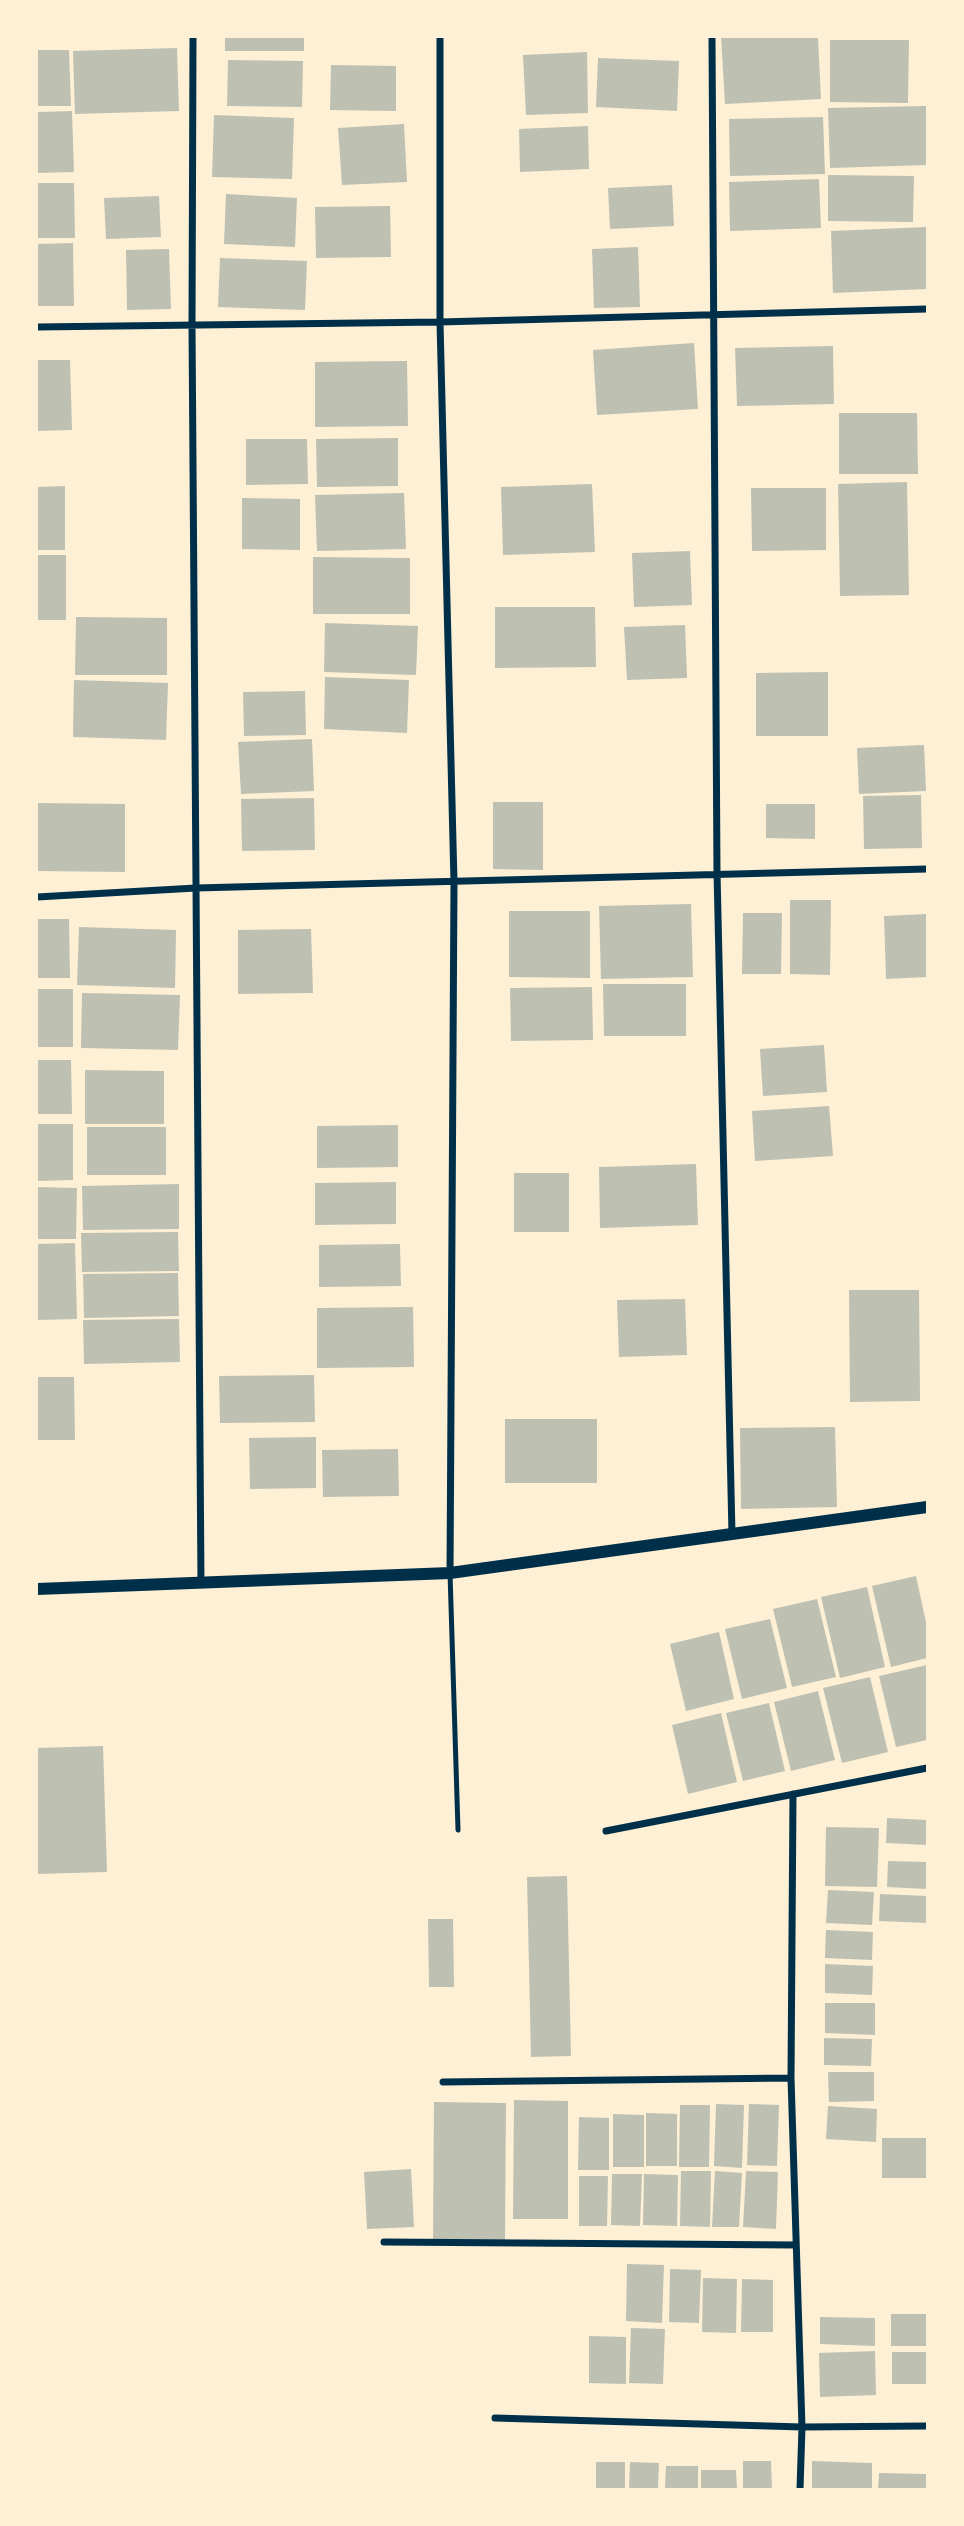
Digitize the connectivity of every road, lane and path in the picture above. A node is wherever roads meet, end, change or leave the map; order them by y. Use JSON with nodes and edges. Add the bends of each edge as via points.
{"nodes":[{"id":1,"x":193,"y":37,"type":"edge"},
{"id":2,"x":440,"y":37,"type":"edge"},
{"id":3,"x":712,"y":38,"type":"edge"},
{"id":4,"x":927,"y":309,"type":"edge"},
{"id":5,"x":715,"y":317,"type":"junction"},
{"id":6,"x":440,"y":322,"type":"junction"},
{"id":7,"x":192,"y":325,"type":"junction"},
{"id":8,"x":37,"y":327,"type":"edge"},
{"id":9,"x":927,"y":869,"type":"edge"},
{"id":10,"x":718,"y":872,"type":"junction"},
{"id":11,"x":454,"y":882,"type":"junction"},
{"id":12,"x":195,"y":888,"type":"junction"},
{"id":13,"x":37,"y":897,"type":"edge"},
{"id":14,"x":927,"y":1507,"type":"edge"},
{"id":15,"x":732,"y":1535,"type":"junction"},
{"id":16,"x":450,"y":1573,"type":"junction"},
{"id":17,"x":201,"y":1585,"type":"junction"},
{"id":18,"x":37,"y":1589,"type":"edge"},
{"id":19,"x":927,"y":1768,"type":"edge"},
{"id":20,"x":793,"y":1794,"type":"junction"},
{"id":21,"x":458,"y":1830,"type":"dead end"},
{"id":22,"x":606,"y":1831,"type":"dead end"},
{"id":23,"x":791,"y":2078,"type":"junction"},
{"id":24,"x":443,"y":2082,"type":"dead end"},
{"id":25,"x":384,"y":2242,"type":"dead end"},
{"id":26,"x":796,"y":2245,"type":"junction"},
{"id":27,"x":495,"y":2418,"type":"dead end"},
{"id":28,"x":927,"y":2426,"type":"edge"},
{"id":29,"x":802,"y":2427,"type":"junction"},
{"id":30,"x":800,"y":2489,"type":"edge"}],
"edges":[{"from":1,"to":7,"type":"street"},
{"from":2,"to":6,"type":"street"},
{"from":3,"to":5,"type":"street"},
{"from":4,"to":5,"type":"street"},
{"from":5,"to":6,"type":"street"},
{"from":5,"to":10,"type":"street"},
{"from":6,"to":7,"type":"street"},
{"from":6,"to":11,"type":"street"},
{"from":7,"to":8,"type":"street"},
{"from":7,"to":12,"type":"street"},
{"from":9,"to":10,"type":"street"},
{"from":10,"to":11,"type":"street"},
{"from":10,"to":15,"type":"street"},
{"from":11,"to":12,"type":"street"},
{"from":11,"to":16,"type":"street"},
{"from":12,"to":13,"type":"street"},
{"from":12,"to":17,"type":"street"},
{"from":14,"to":15,"type":"street"},
{"from":15,"to":16,"type":"street"},
{"from":16,"to":17,"type":"street"},
{"from":16,"to":21,"type":"lane"},
{"from":17,"to":18,"type":"street"},
{"from":19,"to":20,"type":"street"},
{"from":20,"to":22,"type":"street"},
{"from":20,"to":23,"type":"street"},
{"from":23,"to":24,"type":"street"},
{"from":23,"to":26,"type":"street"},
{"from":25,"to":26,"type":"street"},
{"from":26,"to":29,"type":"street"},
{"from":27,"to":29,"type":"street"},
{"from":28,"to":29,"type":"street"},
{"from":29,"to":30,"type":"street"}]}
